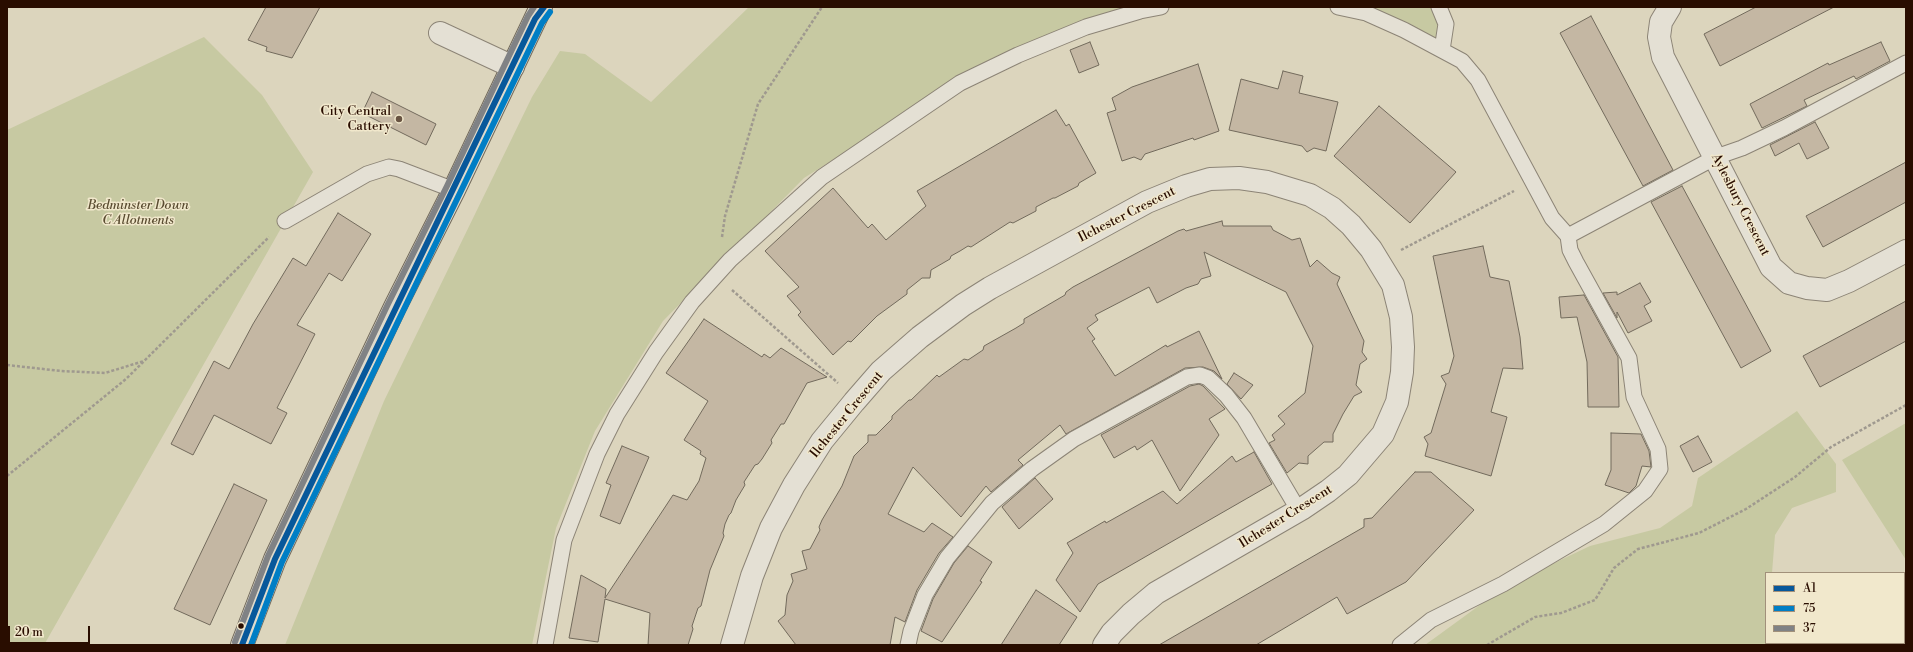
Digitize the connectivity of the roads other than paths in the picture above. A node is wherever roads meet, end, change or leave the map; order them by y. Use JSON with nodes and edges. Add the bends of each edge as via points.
{"nodes":[{"id":1,"x":1161,"y":7,"type":"edge"},
{"id":2,"x":1338,"y":7,"type":"edge"},
{"id":3,"x":1439,"y":7,"type":"edge"},
{"id":4,"x":1670,"y":7,"type":"edge"},
{"id":5,"x":540,"y":11,"type":"edge"},
{"id":6,"x":440,"y":34,"type":"dead end"},
{"id":7,"x":1442,"y":50,"type":"junction"},
{"id":8,"x":1906,"y":63,"type":"edge"},
{"id":9,"x":513,"y":66,"type":"junction"},
{"id":10,"x":1716,"y":157,"type":"junction"},
{"id":11,"x":454,"y":190,"type":"junction"},
{"id":12,"x":285,"y":221,"type":"road end"},
{"id":13,"x":1568,"y":236,"type":"junction"},
{"id":14,"x":1906,"y":251,"type":"edge"},
{"id":15,"x":1299,"y":511,"type":"junction"},
{"id":16,"x":242,"y":645,"type":"edge"},
{"id":17,"x":545,"y":645,"type":"edge"},
{"id":18,"x":732,"y":645,"type":"edge"},
{"id":19,"x":908,"y":645,"type":"edge"},
{"id":20,"x":1104,"y":645,"type":"edge"},
{"id":21,"x":1400,"y":645,"type":"edge"}],
"edges":[{"from":1,"to":17,"type":"lane","via":[[1086,27],[1018,55],[960,83],[822,177],[716,276],[692,302],[656,352],[617,414],[597,454],[564,540]]},
{"from":2,"to":7,"type":"lane","via":[[1366,13]]},
{"from":3,"to":7,"type":"lane","via":[[1446,24]]},
{"from":4,"to":10,"type":"street","name":"Aylesbury Crescent","via":[[1661,22],[1659,37],[1663,57]]},
{"from":5,"to":9,"type":"highway"},
{"from":6,"to":9,"type":"street"},
{"from":7,"to":13,"type":"lane","via":[[1462,62],[1478,80],[1552,218]]},
{"from":8,"to":10,"type":"lane","via":[[1784,128]]},
{"from":9,"to":11,"type":"highway"},
{"from":10,"to":13,"type":"lane"},
{"from":10,"to":14,"type":"street","name":"Aylesbury Crescent","via":[[1771,267],[1789,283],[1827,290]]},
{"from":11,"to":12,"type":"lane","via":[[399,169],[389,168],[367,174]]},
{"from":11,"to":16,"type":"highway","via":[[395,307],[275,559]]},
{"from":13,"to":21,"type":"lane","via":[[1570,250],[1576,262],[1629,358],[1634,397],[1658,449],[1660,469],[1644,492],[1604,524],[1503,584],[1430,620]]},
{"from":15,"to":18,"type":"street","name":"Ilchester Crescent","via":[[1348,475],[1384,434],[1397,402],[1403,347],[1401,317],[1393,285],[1379,261],[1351,225],[1332,208],[1283,186],[1251,179],[1210,179],[1147,202],[963,305],[920,337],[882,371],[822,441],[794,485],[771,528],[752,576]]},
{"from":15,"to":19,"type":"lane","via":[[1244,418],[1226,395],[1208,378],[1200,375],[1187,377],[1074,439],[1032,468],[992,503],[947,558],[925,595]]},
{"from":15,"to":20,"type":"street","name":"Ilchester Crescent","via":[[1156,593],[1126,618]]}]}
